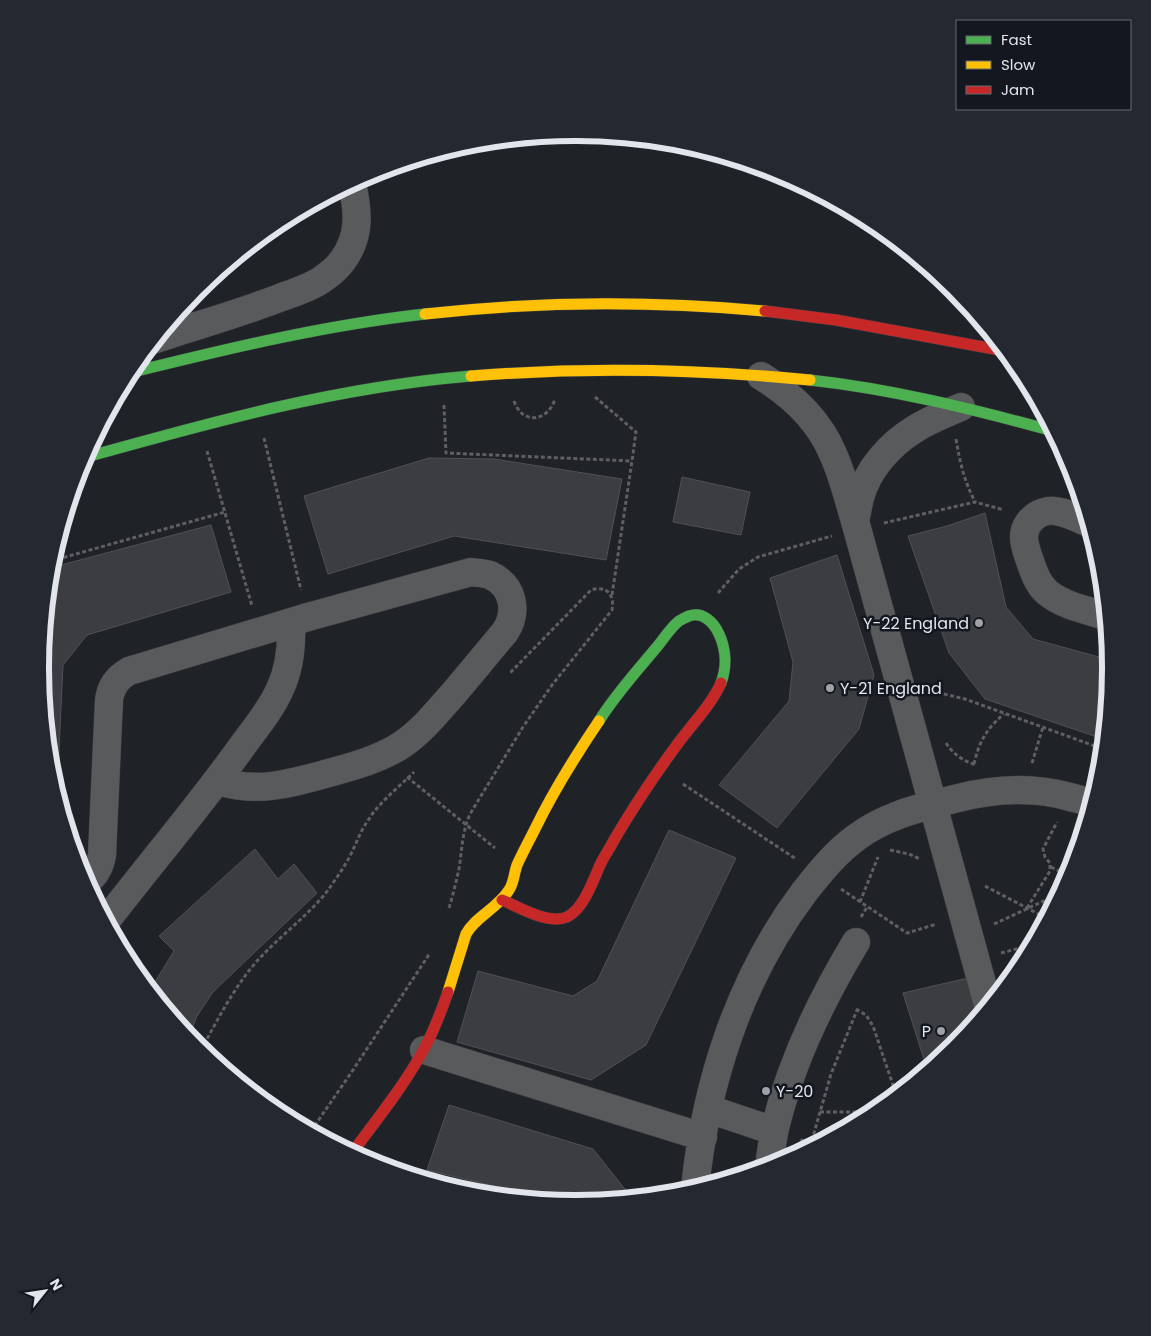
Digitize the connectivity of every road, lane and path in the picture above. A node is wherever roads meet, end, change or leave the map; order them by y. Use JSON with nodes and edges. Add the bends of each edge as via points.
{"nodes":[{"id":1,"x":354,"y":191,"type":"edge"},
{"id":2,"x":168,"y":335,"type":"edge"},
{"id":3,"x":994,"y":349,"type":"edge"},
{"id":4,"x":142,"y":370,"type":"edge"},
{"id":5,"x":761,"y":376,"type":"junction"},
{"id":6,"x":443,"y":379,"type":"junction"},
{"id":7,"x":603,"y":397,"type":"dead end"},
{"id":8,"x":547,"y":400,"type":"dead end"},
{"id":9,"x":522,"y":401,"type":"dead end"},
{"id":10,"x":257,"y":411,"type":"junction"},
{"id":11,"x":957,"y":419,"type":"junction"},
{"id":12,"x":199,"y":426,"type":"junction"},
{"id":13,"x":1045,"y":430,"type":"edge"},
{"id":14,"x":94,"y":455,"type":"edge"},
{"id":15,"x":632,"y":461,"type":"junction"},
{"id":16,"x":975,"y":502,"type":"junction"},
{"id":17,"x":225,"y":512,"type":"junction"},
{"id":18,"x":1033,"y":518,"type":"junction"},
{"id":19,"x":1080,"y":520,"type":"edge"},
{"id":20,"x":856,"y":525,"type":"junction"},
{"id":21,"x":61,"y":558,"type":"edge"},
{"id":22,"x":612,"y":596,"type":"junction"},
{"id":23,"x":1099,"y":614,"type":"edge"},
{"id":24,"x":701,"y":615,"type":"junction"},
{"id":25,"x":299,"y":620,"type":"junction"},
{"id":26,"x":259,"y":631,"type":"junction"},
{"id":27,"x":503,"y":680,"type":"dead end"},
{"id":28,"x":903,"y":694,"type":"junction"},
{"id":29,"x":1005,"y":713,"type":"junction"},
{"id":30,"x":1043,"y":727,"type":"junction"},
{"id":31,"x":943,"y":738,"type":"dead end"},
{"id":32,"x":1096,"y":747,"type":"edge"},
{"id":33,"x":381,"y":756,"type":"junction"},
{"id":34,"x":1024,"y":762,"type":"dead end"},
{"id":35,"x":974,"y":764,"type":"junction"},
{"id":36,"x":984,"y":766,"type":"dead end"},
{"id":37,"x":415,"y":771,"type":"dead end"},
{"id":38,"x":408,"y":778,"type":"junction"},
{"id":39,"x":217,"y":781,"type":"junction"},
{"id":40,"x":1080,"y":800,"type":"edge"},
{"id":41,"x":933,"y":804,"type":"junction"},
{"id":42,"x":466,"y":824,"type":"junction"},
{"id":43,"x":882,"y":850,"type":"dead end"},
{"id":44,"x":889,"y":850,"type":"dead end"},
{"id":45,"x":921,"y":860,"type":"dead end"},
{"id":46,"x":517,"y":866,"type":"junction"},
{"id":47,"x":1050,"y":867,"type":"junction"},
{"id":48,"x":951,"y":868,"type":"junction"},
{"id":49,"x":1061,"y":872,"type":"edge"},
{"id":50,"x":92,"y":877,"type":"edge"},
{"id":51,"x":1049,"y":898,"type":"edge"},
{"id":52,"x":502,"y":900,"type":"junction"},
{"id":53,"x":860,"y":902,"type":"dead end"},
{"id":54,"x":1027,"y":908,"type":"junction"},
{"id":55,"x":447,"y":914,"type":"dead end"},
{"id":56,"x":111,"y":915,"type":"edge"},
{"id":57,"x":1040,"y":915,"type":"edge"},
{"id":58,"x":969,"y":935,"type":"junction"},
{"id":59,"x":856,"y":942,"type":"dead end"},
{"id":60,"x":433,"y":948,"type":"dead end"},
{"id":61,"x":824,"y":998,"type":"junction"},
{"id":62,"x":986,"y":998,"type":"edge"},
{"id":63,"x":857,"y":1010,"type":"junction"},
{"id":64,"x":205,"y":1042,"type":"edge"},
{"id":65,"x":424,"y":1050,"type":"junction"},
{"id":66,"x":894,"y":1088,"type":"edge"},
{"id":67,"x":709,"y":1108,"type":"junction"},
{"id":68,"x":820,"y":1112,"type":"junction"},
{"id":69,"x":858,"y":1112,"type":"edge"},
{"id":70,"x":315,"y":1125,"type":"edge"},
{"id":71,"x":774,"y":1131,"type":"junction"},
{"id":72,"x":702,"y":1137,"type":"junction"},
{"id":73,"x":813,"y":1138,"type":"edge"},
{"id":74,"x":357,"y":1147,"type":"edge"},
{"id":75,"x":770,"y":1158,"type":"edge"},
{"id":76,"x":697,"y":1181,"type":"edge"}],
"edges":[{"from":1,"to":2,"type":"street","via":[[357,220],[351,247],[344,259],[323,279],[269,302]]},
{"from":3,"to":4,"type":"street","via":[[803,314],[660,304],[588,304],[463,310],[375,321],[226,349]]},
{"from":5,"to":6,"type":"street","via":[[652,369],[578,369]]},
{"from":5,"to":11,"type":"street","via":[[873,389]]},
{"from":5,"to":20,"type":"street","via":[[796,401],[822,434],[833,453]]},
{"from":6,"to":10,"type":"street","via":[[357,390]]},
{"from":6,"to":15,"type":"path","via":[[446,453]]},
{"from":7,"to":15,"type":"path","via":[[594,397],[636,432]]},
{"from":8,"to":9,"type":"path","via":[[556,399],[550,411],[537,418],[522,414],[516,408],[514,401]]},
{"from":10,"to":12,"type":"street"},
{"from":10,"to":25,"type":"path"},
{"from":11,"to":13,"type":"street"},
{"from":11,"to":16,"type":"path","via":[[962,471]]},
{"from":11,"to":20,"type":"street","via":[[913,430],[886,453],[866,481],[860,496]]},
{"from":12,"to":14,"type":"street"},
{"from":12,"to":17,"type":"path"},
{"from":15,"to":22,"type":"path"},
{"from":16,"to":18,"type":"path"},
{"from":16,"to":20,"type":"path"},
{"from":17,"to":21,"type":"path"},
{"from":17,"to":26,"type":"path"},
{"from":18,"to":19,"type":"street","via":[[1050,510]]},
{"from":18,"to":23,"type":"street","via":[[1024,537],[1041,586],[1057,600]]},
{"from":20,"to":24,"type":"path","via":[[753,559],[739,568]]},
{"from":20,"to":28,"type":"street"},
{"from":22,"to":27,"type":"path","via":[[602,588],[591,590]]},
{"from":22,"to":42,"type":"path","via":[[612,610],[522,727]]},
{"from":24,"to":46,"type":"street","via":[[692,614],[678,622],[601,717],[551,797]]},
{"from":24,"to":52,"type":"street","via":[[714,624],[722,642],[725,654],[723,678],[712,700],[640,797],[580,904],[568,916],[552,919]]},
{"from":25,"to":26,"type":"street"},
{"from":25,"to":33,"type":"street","via":[[471,572],[490,576],[506,588],[511,597],[513,616],[505,632],[423,728]]},
{"from":25,"to":39,"type":"street","via":[[280,689]]},
{"from":26,"to":50,"type":"street","via":[[129,671],[115,682],[109,700],[102,856]]},
{"from":28,"to":29,"type":"path","via":[[940,693],[965,698]]},
{"from":28,"to":41,"type":"street"},
{"from":29,"to":30,"type":"path"},
{"from":29,"to":35,"type":"path","via":[[984,736]]},
{"from":30,"to":32,"type":"path"},
{"from":30,"to":34,"type":"path","via":[[1032,763]]},
{"from":31,"to":35,"type":"path","via":[[954,753]]},
{"from":33,"to":38,"type":"path"},
{"from":33,"to":39,"type":"street","via":[[270,787],[234,786]]},
{"from":35,"to":36,"type":"path"},
{"from":37,"to":38,"type":"path"},
{"from":38,"to":42,"type":"path"},
{"from":38,"to":64,"type":"path","via":[[377,808],[325,894],[274,943],[242,980]]},
{"from":39,"to":56,"type":"street"},
{"from":40,"to":41,"type":"street","via":[[1026,789],[994,791]]},
{"from":40,"to":47,"type":"path","via":[[1043,849]]},
{"from":41,"to":48,"type":"street"},
{"from":41,"to":67,"type":"street","via":[[881,822],[836,853],[818,874],[770,944],[750,982],[720,1061]]},
{"from":42,"to":46,"type":"path"},
{"from":42,"to":55,"type":"path","via":[[459,870]]},
{"from":43,"to":53,"type":"path"},
{"from":44,"to":45,"type":"path"},
{"from":46,"to":52,"type":"street"},
{"from":47,"to":49,"type":"path"},
{"from":47,"to":54,"type":"path"},
{"from":48,"to":54,"type":"path"},
{"from":48,"to":58,"type":"street"},
{"from":51,"to":54,"type":"path"},
{"from":52,"to":65,"type":"street","via":[[466,934],[438,1021]]},
{"from":54,"to":57,"type":"path"},
{"from":54,"to":58,"type":"path"},
{"from":58,"to":62,"type":"street"},
{"from":59,"to":61,"type":"street"},
{"from":60,"to":70,"type":"path"},
{"from":61,"to":63,"type":"path"},
{"from":61,"to":71,"type":"street","via":[[794,1067]]},
{"from":63,"to":66,"type":"path","via":[[874,1026]]},
{"from":63,"to":68,"type":"path","via":[[831,1074]]},
{"from":65,"to":72,"type":"street"},
{"from":65,"to":74,"type":"street"},
{"from":67,"to":71,"type":"street"},
{"from":67,"to":72,"type":"street"},
{"from":68,"to":69,"type":"path"},
{"from":68,"to":73,"type":"path"},
{"from":71,"to":75,"type":"street"},
{"from":72,"to":76,"type":"street"}]}
